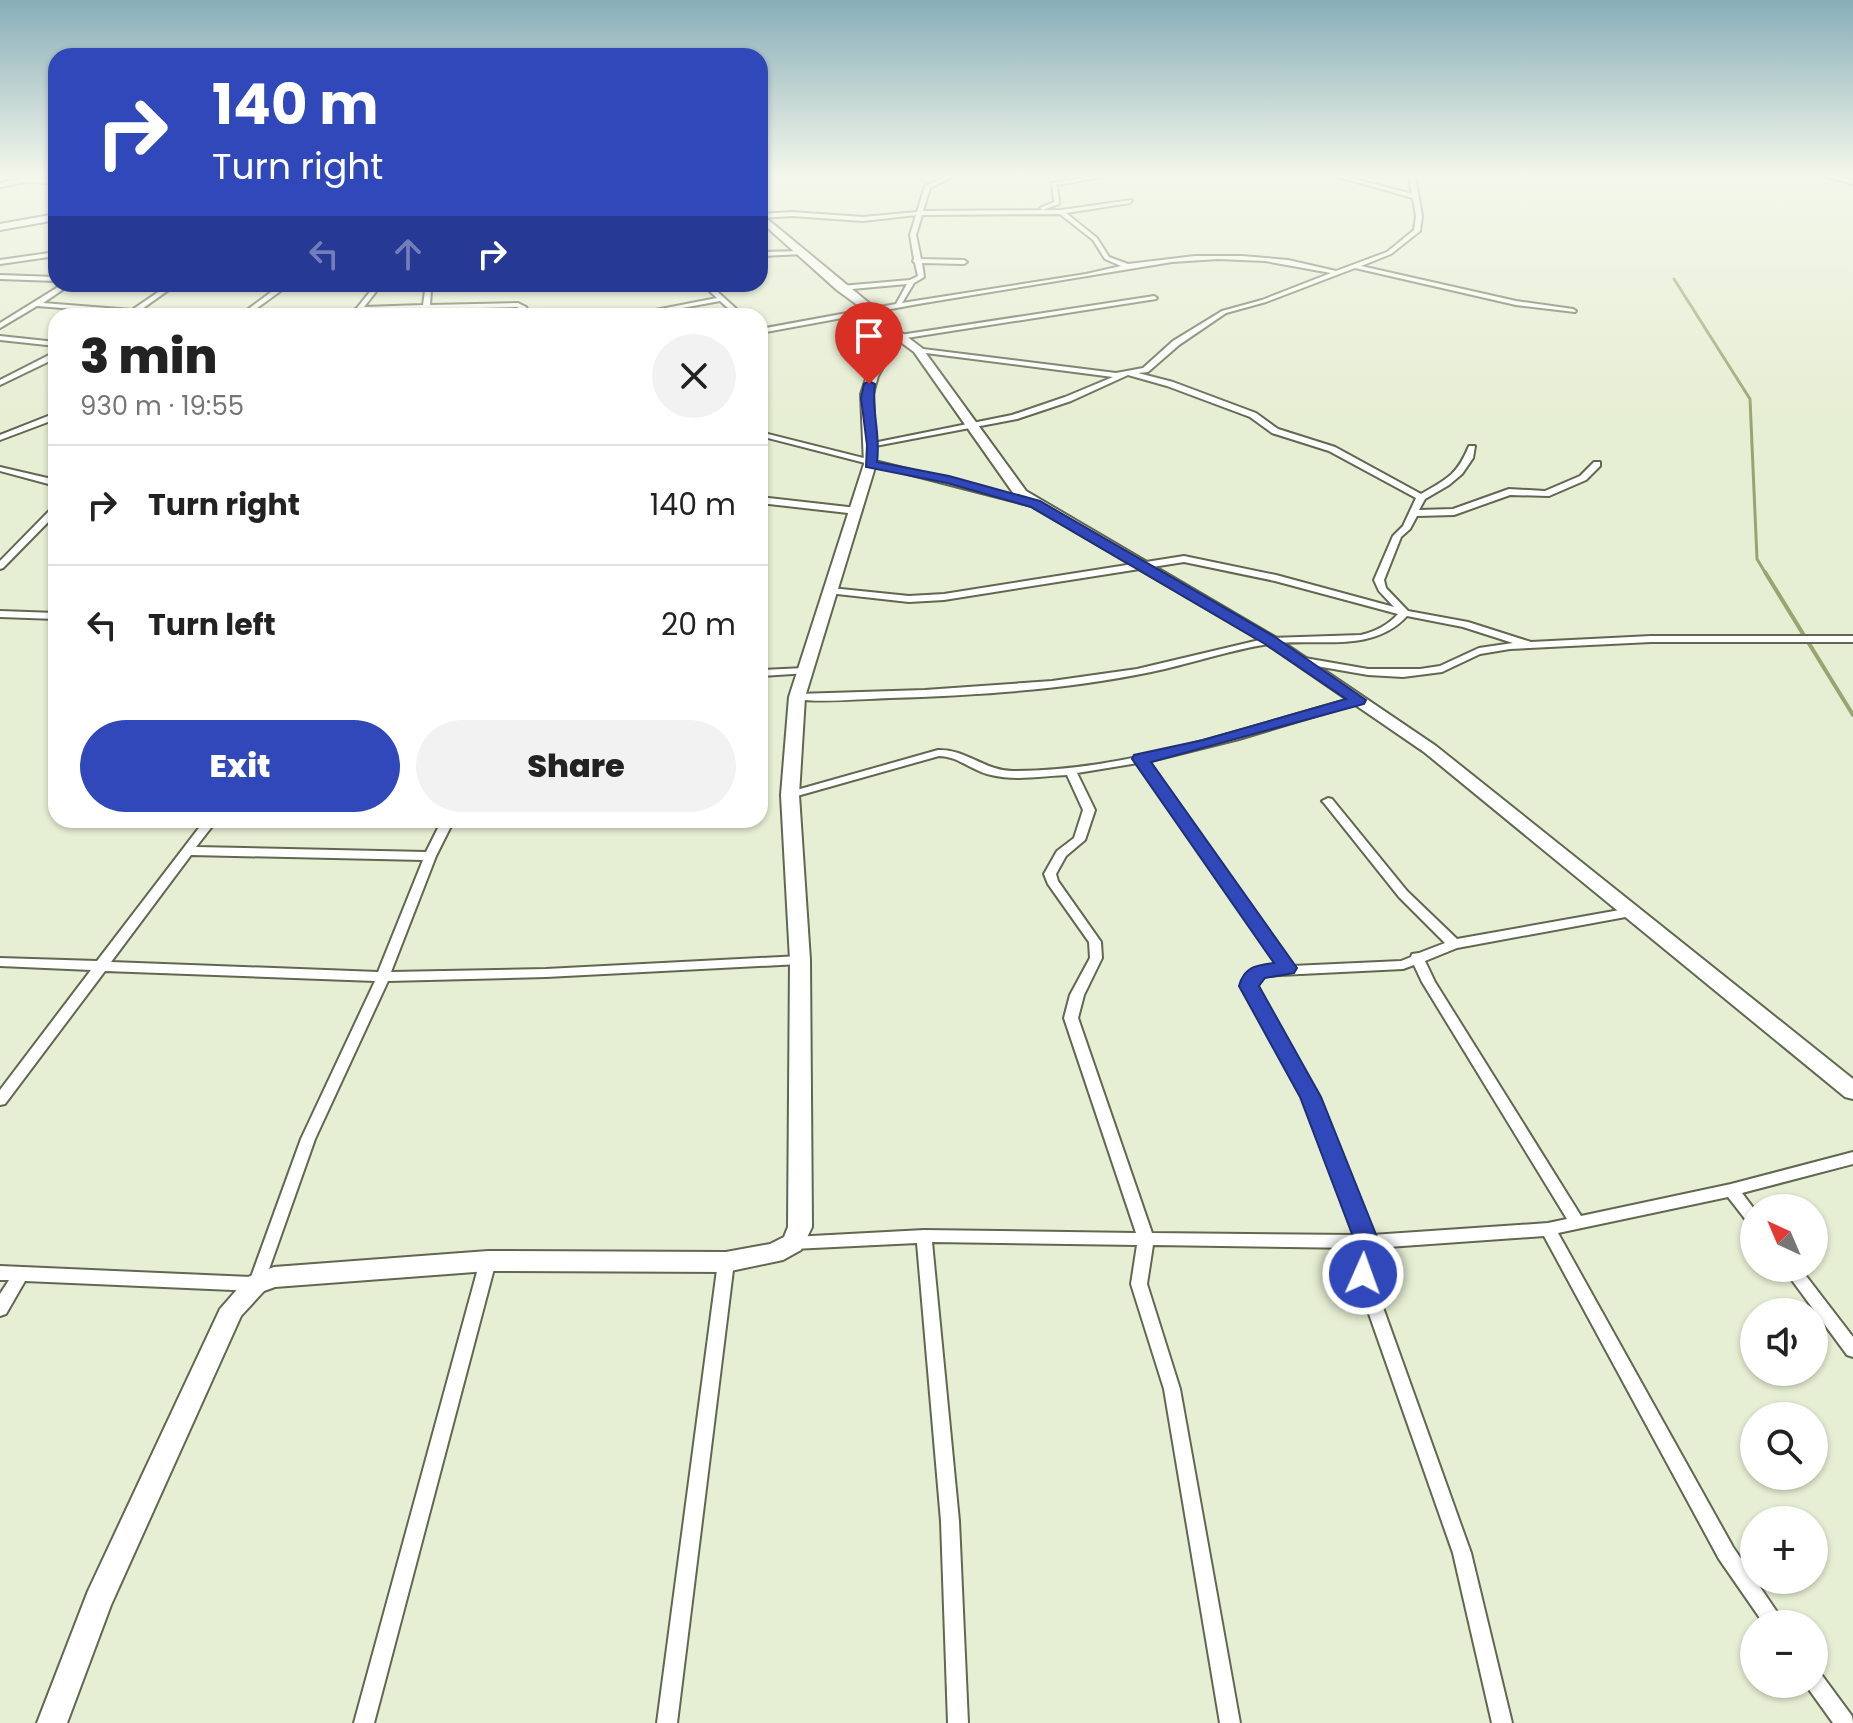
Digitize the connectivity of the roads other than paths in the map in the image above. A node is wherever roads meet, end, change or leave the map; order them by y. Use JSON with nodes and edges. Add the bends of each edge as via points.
{"nodes":[{"id":1,"x":37,"y":256,"type":"edge"},
{"id":2,"x":806,"y":256,"type":"edge"},
{"id":3,"x":915,"y":256,"type":"edge"},
{"id":4,"x":1106,"y":256,"type":"edge"},
{"id":5,"x":1380,"y":256,"type":"edge"},
{"id":6,"x":916,"y":261,"type":"junction"},
{"id":7,"x":0,"y":262,"type":"edge"},
{"id":8,"x":964,"y":262,"type":"dead end"},
{"id":9,"x":1353,"y":266,"type":"junction"},
{"id":10,"x":1129,"y":267,"type":"junction"},
{"id":11,"x":1337,"y":273,"type":"junction"},
{"id":12,"x":0,"y":277,"type":"edge"},
{"id":13,"x":48,"y":279,"type":"edge"},
{"id":14,"x":912,"y":282,"type":"junction"},
{"id":15,"x":841,"y":288,"type":"junction"},
{"id":16,"x":55,"y":292,"type":"edge"},
{"id":17,"x":163,"y":292,"type":"edge"},
{"id":18,"x":276,"y":292,"type":"edge"},
{"id":19,"x":373,"y":292,"type":"edge"},
{"id":20,"x":428,"y":292,"type":"edge"},
{"id":21,"x":714,"y":292,"type":"edge"},
{"id":22,"x":1154,"y":298,"type":"dead end"},
{"id":23,"x":722,"y":299,"type":"junction"},
{"id":24,"x":899,"y":303,"type":"junction"},
{"id":25,"x":35,"y":304,"type":"junction"},
{"id":26,"x":73,"y":308,"type":"edge"},
{"id":27,"x":139,"y":308,"type":"edge"},
{"id":28,"x":253,"y":308,"type":"edge"},
{"id":29,"x":360,"y":308,"type":"edge"},
{"id":30,"x":426,"y":308,"type":"edge"},
{"id":31,"x":491,"y":308,"type":"edge"},
{"id":32,"x":524,"y":308,"type":"edge"},
{"id":33,"x":672,"y":308,"type":"edge"},
{"id":34,"x":732,"y":308,"type":"edge"},
{"id":35,"x":1573,"y":311,"type":"dead end"},
{"id":36,"x":876,"y":316,"type":"junction"},
{"id":37,"x":0,"y":326,"type":"edge"},
{"id":38,"x":768,"y":330,"type":"edge"},
{"id":39,"x":900,"y":337,"type":"junction"},
{"id":40,"x":0,"y":338,"type":"edge"},
{"id":41,"x":48,"y":343,"type":"edge"},
{"id":42,"x":918,"y":350,"type":"junction"},
{"id":43,"x":48,"y":359,"type":"edge"},
{"id":44,"x":1128,"y":375,"type":"junction"},
{"id":45,"x":0,"y":383,"type":"edge"},
{"id":46,"x":48,"y":421,"type":"edge"},
{"id":47,"x":969,"y":425,"type":"junction"},
{"id":48,"x":768,"y":435,"type":"edge"},
{"id":49,"x":0,"y":438,"type":"edge"},
{"id":50,"x":1472,"y":448,"type":"dead end"},
{"id":51,"x":872,"y":454,"type":"junction"},
{"id":52,"x":1597,"y":464,"type":"dead end"},
{"id":53,"x":0,"y":469,"type":"edge"},
{"id":54,"x":48,"y":481,"type":"edge"},
{"id":55,"x":1421,"y":497,"type":"junction"},
{"id":56,"x":768,"y":501,"type":"edge"},
{"id":57,"x":1036,"y":504,"type":"junction"},
{"id":58,"x":857,"y":511,"type":"junction"},
{"id":59,"x":1416,"y":513,"type":"junction"},
{"id":60,"x":48,"y":517,"type":"edge"},
{"id":61,"x":2,"y":561,"type":"edge"},
{"id":62,"x":1138,"y":565,"type":"junction"},
{"id":63,"x":831,"y":591,"type":"junction"},
{"id":64,"x":1405,"y":613,"type":"junction"},
{"id":65,"x":0,"y":614,"type":"edge"},
{"id":66,"x":48,"y":616,"type":"edge"},
{"id":67,"x":1853,"y":639,"type":"edge"},
{"id":68,"x":1270,"y":640,"type":"junction"},
{"id":69,"x":1530,"y":645,"type":"junction"},
{"id":70,"x":1299,"y":660,"type":"junction"},
{"id":71,"x":804,"y":671,"type":"junction"},
{"id":72,"x":768,"y":673,"type":"edge"},
{"id":73,"x":797,"y":697,"type":"junction"},
{"id":74,"x":1358,"y":700,"type":"junction"},
{"id":75,"x":1140,"y":759,"type":"junction"},
{"id":76,"x":1070,"y":770,"type":"junction"},
{"id":77,"x":790,"y":795,"type":"junction"},
{"id":78,"x":1328,"y":801,"type":"dead end"},
{"id":79,"x":205,"y":828,"type":"edge"},
{"id":80,"x":444,"y":828,"type":"edge"},
{"id":81,"x":186,"y":851,"type":"junction"},
{"id":82,"x":430,"y":856,"type":"junction"},
{"id":83,"x":1631,"y":912,"type":"junction"},
{"id":84,"x":1454,"y":944,"type":"junction"},
{"id":85,"x":1417,"y":957,"type":"junction"},
{"id":86,"x":800,"y":960,"type":"junction"},
{"id":87,"x":0,"y":962,"type":"edge"},
{"id":88,"x":104,"y":966,"type":"junction"},
{"id":89,"x":1287,"y":968,"type":"junction"},
{"id":90,"x":383,"y":977,"type":"junction"},
{"id":91,"x":1853,"y":1091,"type":"edge"},
{"id":92,"x":0,"y":1100,"type":"edge"},
{"id":93,"x":1853,"y":1158,"type":"edge"},
{"id":94,"x":1731,"y":1190,"type":"junction"},
{"id":95,"x":1740,"y":1202,"type":"edge"},
{"id":96,"x":1576,"y":1221,"type":"junction"},
{"id":97,"x":1548,"y":1229,"type":"junction"},
{"id":98,"x":924,"y":1236,"type":"junction"},
{"id":99,"x":1146,"y":1239,"type":"junction"},
{"id":100,"x":1367,"y":1242,"type":"junction"},
{"id":101,"x":793,"y":1243,"type":"junction"},
{"id":102,"x":488,"y":1261,"type":"junction"},
{"id":103,"x":726,"y":1262,"type":"junction"},
{"id":104,"x":0,"y":1273,"type":"edge"},
{"id":105,"x":21,"y":1273,"type":"junction"},
{"id":106,"x":1802,"y":1282,"type":"edge"},
{"id":107,"x":256,"y":1284,"type":"junction"},
{"id":108,"x":0,"y":1309,"type":"edge"},
{"id":109,"x":1853,"y":1350,"type":"edge"},
{"id":110,"x":1765,"y":1610,"type":"edge"},
{"id":111,"x":1827,"y":1698,"type":"edge"},
{"id":112,"x":52,"y":1723,"type":"edge"},
{"id":113,"x":364,"y":1723,"type":"edge"},
{"id":114,"x":667,"y":1723,"type":"edge"},
{"id":115,"x":958,"y":1723,"type":"edge"},
{"id":116,"x":1230,"y":1723,"type":"edge"},
{"id":117,"x":1502,"y":1723,"type":"edge"},
{"id":118,"x":1845,"y":1723,"type":"edge"}],
"edges":[{"from":1,"to":7,"type":"street"},
{"from":2,"to":15,"type":"street"},
{"from":3,"to":6,"type":"street"},
{"from":4,"to":10,"type":"street"},
{"from":5,"to":9,"type":"street"},
{"from":6,"to":8,"type":"street"},
{"from":6,"to":14,"type":"street","via":[[921,277]]},
{"from":9,"to":11,"type":"street"},
{"from":9,"to":35,"type":"street"},
{"from":10,"to":11,"type":"street","via":[[1261,258],[1297,261]]},
{"from":10,"to":24,"type":"street"},
{"from":11,"to":44,"type":"street","via":[[1224,312],[1157,362]]},
{"from":12,"to":13,"type":"street"},
{"from":14,"to":15,"type":"street"},
{"from":14,"to":24,"type":"street"},
{"from":15,"to":36,"type":"street"},
{"from":16,"to":25,"type":"street"},
{"from":17,"to":27,"type":"street"},
{"from":18,"to":28,"type":"street"},
{"from":19,"to":29,"type":"street"},
{"from":20,"to":30,"type":"street"},
{"from":21,"to":23,"type":"street"},
{"from":22,"to":39,"type":"street"},
{"from":23,"to":33,"type":"street"},
{"from":23,"to":34,"type":"street"},
{"from":24,"to":36,"type":"street"},
{"from":25,"to":26,"type":"street"},
{"from":25,"to":37,"type":"street"},
{"from":31,"to":32,"type":"street"},
{"from":36,"to":38,"type":"street"},
{"from":36,"to":39,"type":"street"},
{"from":36,"to":51,"type":"street","via":[[888,350],[869,384]]},
{"from":39,"to":42,"type":"street"},
{"from":40,"to":41,"type":"street"},
{"from":42,"to":44,"type":"street"},
{"from":42,"to":47,"type":"street"},
{"from":43,"to":45,"type":"street"},
{"from":44,"to":47,"type":"street","via":[[1026,413]]},
{"from":44,"to":55,"type":"street","via":[[1170,384],[1253,415],[1275,431],[1341,453]]},
{"from":46,"to":49,"type":"street"},
{"from":47,"to":51,"type":"street"},
{"from":47,"to":57,"type":"street","via":[[1021,494]]},
{"from":48,"to":51,"type":"street"},
{"from":50,"to":55,"type":"street","via":[[1459,475]]},
{"from":51,"to":57,"type":"street"},
{"from":51,"to":58,"type":"street"},
{"from":52,"to":59,"type":"street","via":[[1583,478],[1546,494],[1509,492],[1454,512]]},
{"from":53,"to":54,"type":"street"},
{"from":55,"to":59,"type":"street"},
{"from":56,"to":58,"type":"street"},
{"from":57,"to":62,"type":"street"},
{"from":58,"to":63,"type":"street"},
{"from":59,"to":64,"type":"street","via":[[1397,536],[1379,580]]},
{"from":60,"to":61,"type":"street"},
{"from":62,"to":63,"type":"street","via":[[944,597]]},
{"from":62,"to":64,"type":"street","via":[[1184,559]]},
{"from":62,"to":68,"type":"street"},
{"from":63,"to":71,"type":"street"},
{"from":64,"to":68,"type":"street","via":[[1380,633],[1343,640]]},
{"from":64,"to":69,"type":"street","via":[[1465,624]]},
{"from":65,"to":66,"type":"street"},
{"from":67,"to":69,"type":"street","via":[[1612,639]]},
{"from":68,"to":70,"type":"street"},
{"from":68,"to":73,"type":"street","via":[[1139,672],[1018,689]]},
{"from":69,"to":70,"type":"street","via":[[1488,648],[1441,669],[1414,673],[1364,672]]},
{"from":70,"to":74,"type":"street"},
{"from":71,"to":72,"type":"street"},
{"from":71,"to":73,"type":"street"},
{"from":73,"to":77,"type":"street"},
{"from":74,"to":75,"type":"street"},
{"from":74,"to":83,"type":"street","via":[[1430,749]]},
{"from":75,"to":76,"type":"street"},
{"from":75,"to":89,"type":"street"},
{"from":76,"to":77,"type":"street","via":[[1001,774],[950,752],[938,753]]},
{"from":76,"to":99,"type":"street","via":[[1089,810],[1079,840],[1061,854],[1050,874],[1095,942],[1096,958],[1071,1018]]},
{"from":77,"to":86,"type":"street"},
{"from":78,"to":84,"type":"street","via":[[1403,894]]},
{"from":79,"to":81,"type":"street"},
{"from":80,"to":82,"type":"street"},
{"from":81,"to":82,"type":"street"},
{"from":81,"to":88,"type":"street"},
{"from":82,"to":90,"type":"street"},
{"from":83,"to":84,"type":"street"},
{"from":83,"to":91,"type":"street"},
{"from":84,"to":85,"type":"street"},
{"from":85,"to":89,"type":"street","via":[[1383,967]]},
{"from":85,"to":96,"type":"street"},
{"from":86,"to":90,"type":"street"},
{"from":86,"to":101,"type":"street","via":[[800,1227]]},
{"from":87,"to":88,"type":"street"},
{"from":88,"to":90,"type":"street"},
{"from":88,"to":92,"type":"street"},
{"from":89,"to":100,"type":"street","via":[[1260,972],[1249,986],[1311,1097]]},
{"from":90,"to":107,"type":"street","via":[[308,1139]]},
{"from":93,"to":94,"type":"street"},
{"from":94,"to":95,"type":"street"},
{"from":94,"to":96,"type":"street"},
{"from":96,"to":97,"type":"street"},
{"from":97,"to":100,"type":"street"},
{"from":97,"to":110,"type":"street","via":[[1726,1553]]},
{"from":98,"to":99,"type":"street"},
{"from":98,"to":101,"type":"street"},
{"from":98,"to":115,"type":"street","via":[[950,1521]]},
{"from":99,"to":100,"type":"street"},
{"from":99,"to":116,"type":"street","via":[[1139,1284],[1172,1389]]},
{"from":100,"to":117,"type":"street","via":[[1363,1274],[1462,1553]]},
{"from":101,"to":103,"type":"street","via":[[775,1253]]},
{"from":102,"to":103,"type":"street"},
{"from":102,"to":107,"type":"street","via":[[282,1276]]},
{"from":102,"to":113,"type":"street"},
{"from":103,"to":114,"type":"street"},
{"from":104,"to":105,"type":"street"},
{"from":105,"to":107,"type":"street"},
{"from":105,"to":108,"type":"street"},
{"from":106,"to":109,"type":"street"},
{"from":107,"to":112,"type":"street","via":[[232,1309],[98,1601]]},
{"from":111,"to":118,"type":"street"}]}
